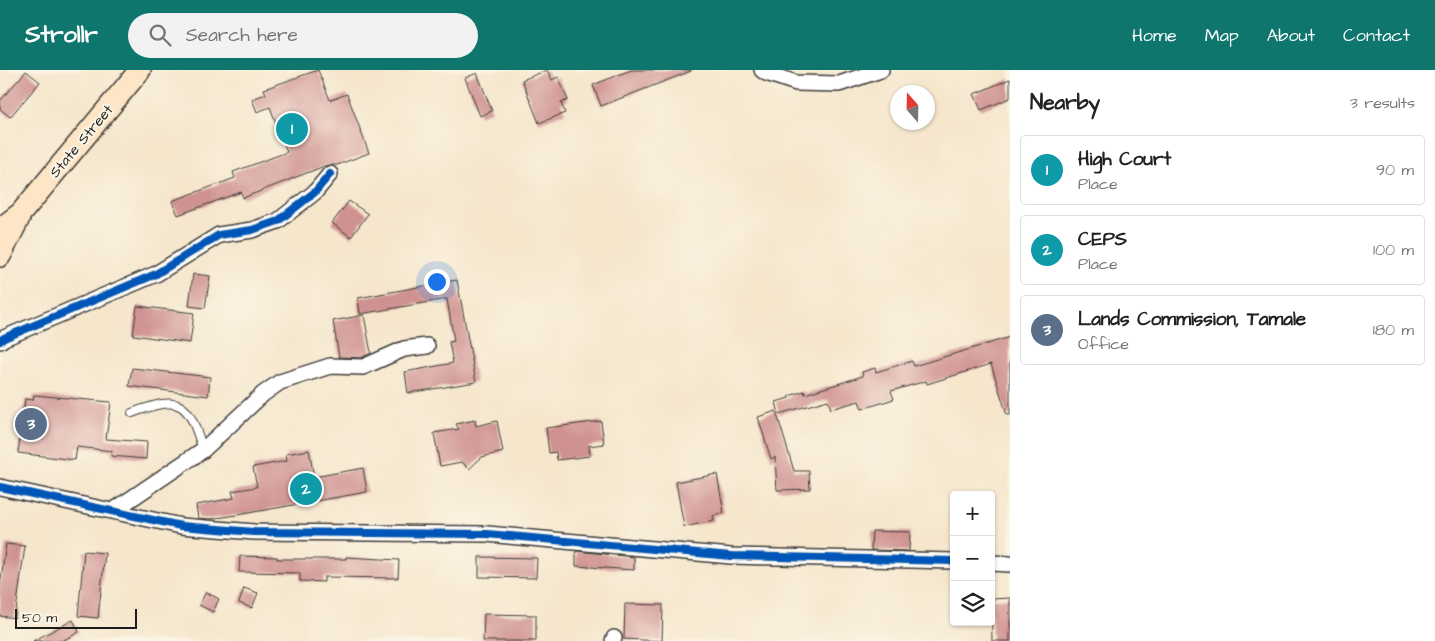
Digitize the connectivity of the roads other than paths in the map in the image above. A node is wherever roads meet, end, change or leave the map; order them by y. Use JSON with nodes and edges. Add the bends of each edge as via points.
{"nodes":[{"id":1,"x":140,"y":70,"type":"edge"},
{"id":2,"x":762,"y":70,"type":"edge"},
{"id":3,"x":881,"y":70,"type":"edge"},
{"id":4,"x":330,"y":174,"type":"dead end"},
{"id":5,"x":21,"y":213,"type":"junction"},
{"id":6,"x":0,"y":229,"type":"edge"},
{"id":7,"x":0,"y":256,"type":"edge"},
{"id":8,"x":0,"y":341,"type":"edge"},
{"id":9,"x":427,"y":346,"type":"dead end"},
{"id":10,"x":132,"y":413,"type":"dead end"},
{"id":11,"x":203,"y":450,"type":"junction"},
{"id":12,"x":0,"y":487,"type":"edge"},
{"id":13,"x":112,"y":510,"type":"junction"},
{"id":14,"x":950,"y":561,"type":"edge"},
{"id":15,"x":995,"y":563,"type":"edge"},
{"id":16,"x":1010,"y":564,"type":"edge"}],
"edges":[{"from":1,"to":5,"type":"street","name":"State Street"},
{"from":2,"to":3,"type":"street","via":[[796,83],[840,84]]},
{"from":4,"to":8,"type":"street","via":[[315,192],[278,221],[252,230],[220,235],[156,274]]},
{"from":5,"to":6,"type":"street","name":"State Street"},
{"from":5,"to":7,"type":"street","name":"State Street"},
{"from":9,"to":11,"type":"street","via":[[404,349],[363,367],[330,366],[280,382]]},
{"from":10,"to":11,"type":"lane","via":[[159,402],[173,403],[186,410],[194,422]]},
{"from":11,"to":13,"type":"street"},
{"from":12,"to":13,"type":"street"},
{"from":13,"to":14,"type":"street","via":[[181,526],[254,532],[486,534],[731,556]]},
{"from":15,"to":16,"type":"street"}]}
